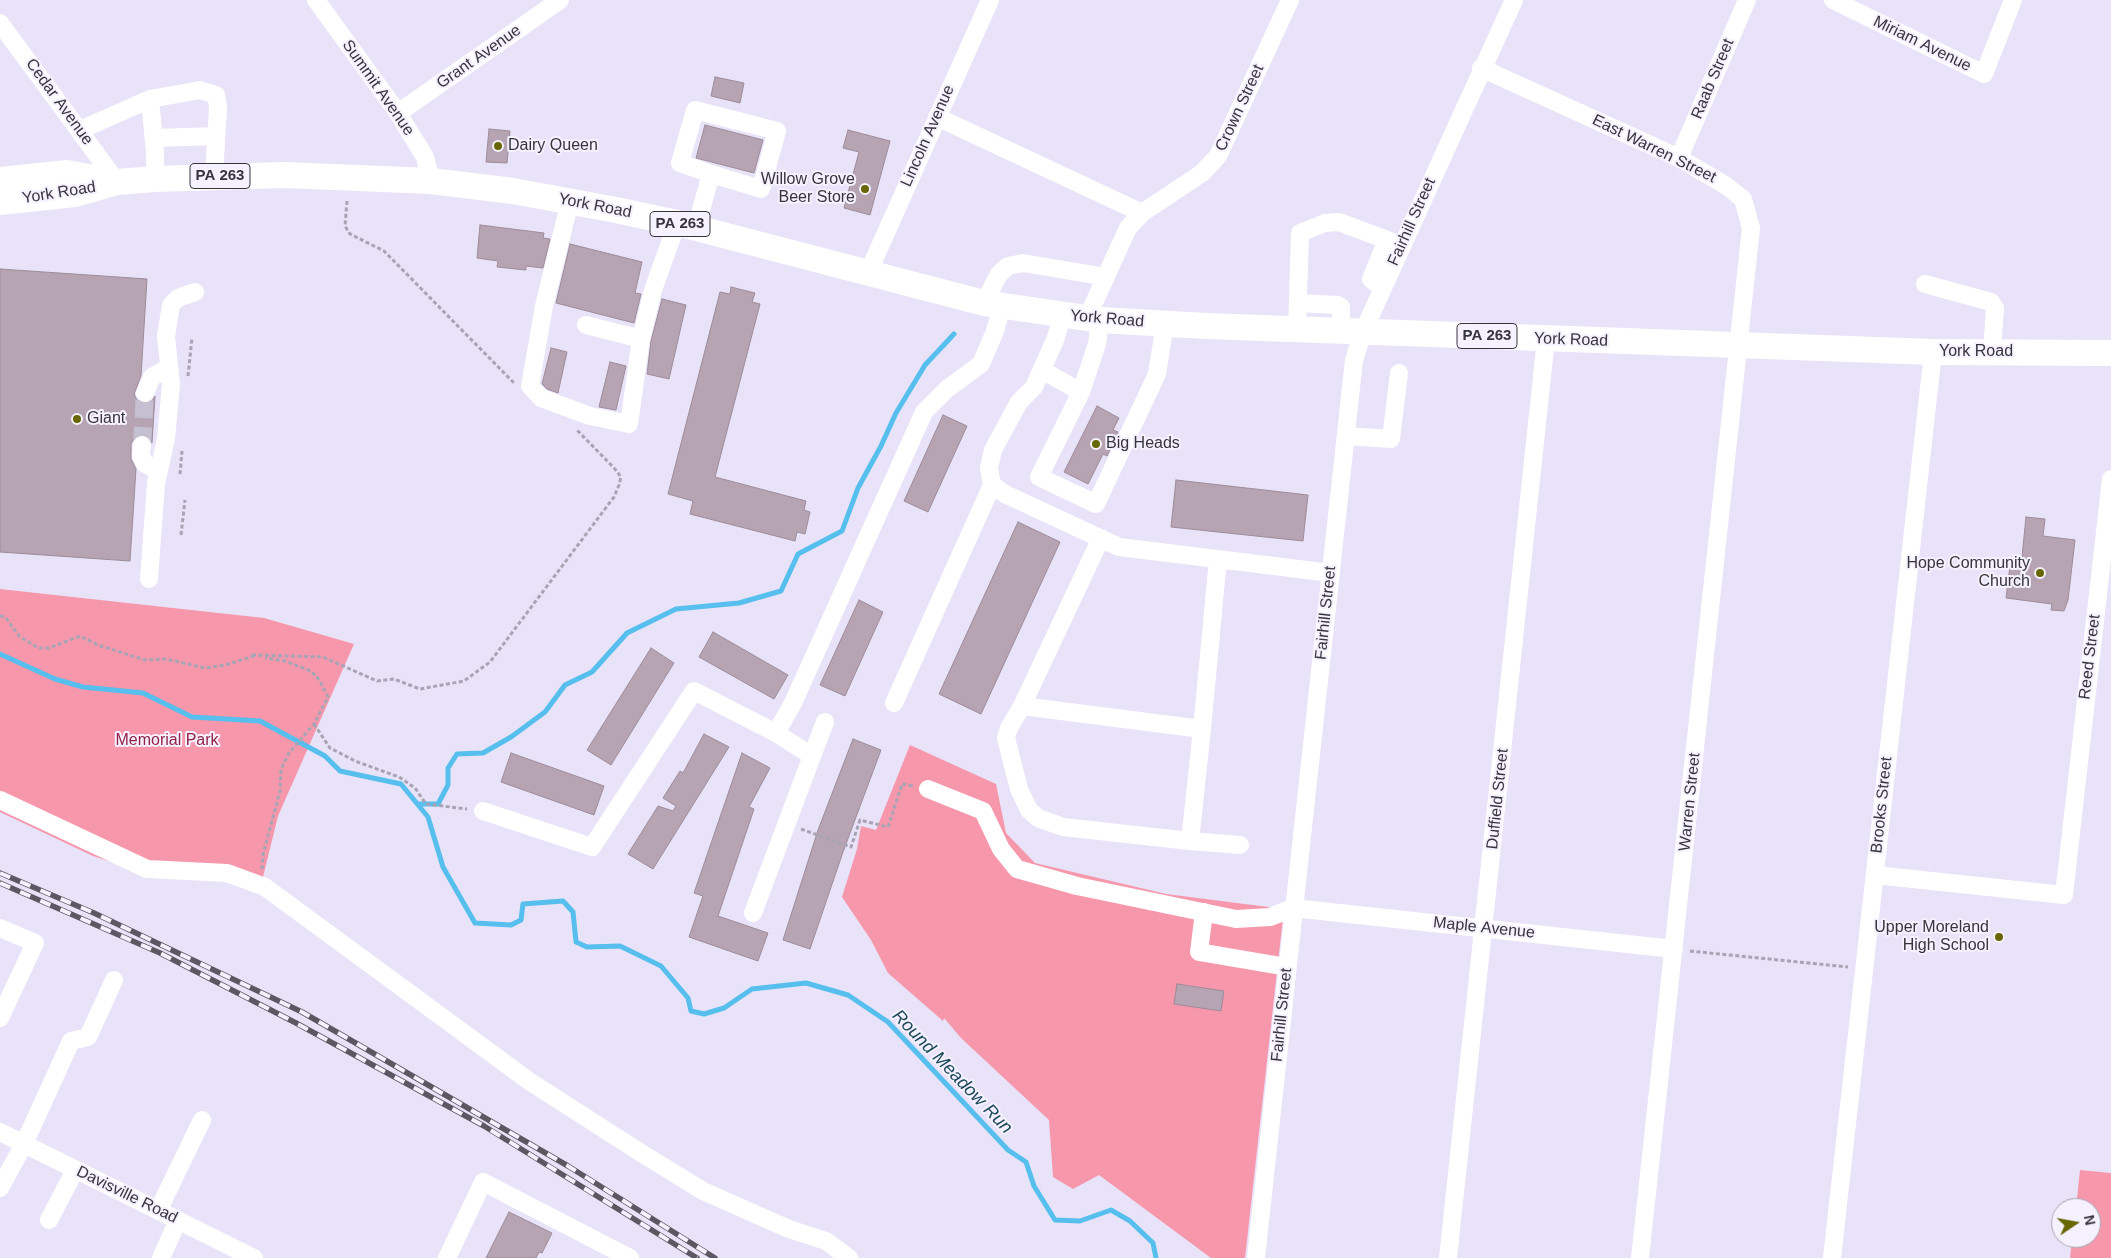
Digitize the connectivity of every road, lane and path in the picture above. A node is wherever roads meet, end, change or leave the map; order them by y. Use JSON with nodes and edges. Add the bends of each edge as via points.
{"nodes":[{"id":1,"x":316,"y":0,"type":"edge"},
{"id":2,"x":560,"y":0,"type":"edge"},
{"id":3,"x":990,"y":0,"type":"edge"},
{"id":4,"x":1290,"y":0,"type":"edge"},
{"id":5,"x":1514,"y":0,"type":"edge"},
{"id":6,"x":1747,"y":0,"type":"edge"},
{"id":7,"x":1833,"y":0,"type":"edge"},
{"id":8,"x":2013,"y":0,"type":"edge"},
{"id":9,"x":0,"y":23,"type":"edge"},
{"id":10,"x":1481,"y":68,"type":"junction"},
{"id":11,"x":150,"y":99,"type":"junction"},
{"id":12,"x":398,"y":113,"type":"junction"},
{"id":13,"x":937,"y":117,"type":"junction"},
{"id":14,"x":80,"y":130,"type":"junction"},
{"id":15,"x":216,"y":136,"type":"junction"},
{"id":16,"x":154,"y":138,"type":"junction"},
{"id":17,"x":1679,"y":158,"type":"junction"},
{"id":18,"x":711,"y":174,"type":"junction"},
{"id":19,"x":214,"y":176,"type":"junction"},
{"id":20,"x":155,"y":179,"type":"junction"},
{"id":21,"x":0,"y":180,"type":"edge"},
{"id":22,"x":431,"y":181,"type":"junction"},
{"id":23,"x":117,"y":182,"type":"junction"},
{"id":24,"x":347,"y":201,"type":"dead end"},
{"id":25,"x":570,"y":201,"type":"junction"},
{"id":26,"x":0,"y":202,"type":"edge"},
{"id":27,"x":1142,"y":214,"type":"junction"},
{"id":28,"x":686,"y":225,"type":"junction"},
{"id":29,"x":1394,"y":243,"type":"junction"},
{"id":30,"x":868,"y":273,"type":"junction"},
{"id":31,"x":1106,"y":277,"type":"junction"},
{"id":32,"x":1925,"y":284,"type":"dead end"},
{"id":33,"x":195,"y":292,"type":"dead end"},
{"id":34,"x":1298,"y":303,"type":"junction"},
{"id":35,"x":993,"y":305,"type":"junction"},
{"id":36,"x":1083,"y":318,"type":"junction"},
{"id":37,"x":1166,"y":324,"type":"junction"},
{"id":38,"x":586,"y":325,"type":"dead end"},
{"id":39,"x":1298,"y":329,"type":"junction"},
{"id":40,"x":1352,"y":331,"type":"junction"},
{"id":41,"x":192,"y":338,"type":"dead end"},
{"id":42,"x":641,"y":339,"type":"junction"},
{"id":43,"x":1546,"y":339,"type":"junction"},
{"id":44,"x":1740,"y":346,"type":"junction"},
{"id":45,"x":1933,"y":352,"type":"junction"},
{"id":46,"x":1992,"y":352,"type":"junction"},
{"id":47,"x":2111,"y":353,"type":"edge"},
{"id":48,"x":169,"y":367,"type":"junction"},
{"id":49,"x":1042,"y":370,"type":"junction"},
{"id":50,"x":1399,"y":373,"type":"dead end"},
{"id":51,"x":188,"y":376,"type":"dead end"},
{"id":52,"x":521,"y":390,"type":"dead end"},
{"id":53,"x":1081,"y":392,"type":"junction"},
{"id":54,"x":144,"y":393,"type":"tunnel mouth"},
{"id":55,"x":574,"y":427,"type":"dead end"},
{"id":56,"x":1346,"y":436,"type":"junction"},
{"id":57,"x":142,"y":444,"type":"tunnel mouth"},
{"id":58,"x":182,"y":451,"type":"dead end"},
{"id":59,"x":159,"y":471,"type":"junction"},
{"id":60,"x":180,"y":474,"type":"dead end"},
{"id":61,"x":2111,"y":479,"type":"edge"},
{"id":62,"x":992,"y":485,"type":"junction"},
{"id":63,"x":185,"y":500,"type":"dead end"},
{"id":64,"x":181,"y":535,"type":"dead end"},
{"id":65,"x":1101,"y":538,"type":"junction"},
{"id":66,"x":1218,"y":560,"type":"junction"},
{"id":67,"x":1331,"y":573,"type":"junction"},
{"id":68,"x":149,"y":579,"type":"dead end"},
{"id":69,"x":2103,"y":612,"type":"edge"},
{"id":70,"x":0,"y":616,"type":"edge"},
{"id":71,"x":252,"y":656,"type":"junction"},
{"id":72,"x":894,"y":703,"type":"dead end"},
{"id":73,"x":1022,"y":706,"type":"junction"},
{"id":74,"x":825,"y":722,"type":"dead end"},
{"id":75,"x":314,"y":724,"type":"junction"},
{"id":76,"x":1202,"y":728,"type":"junction"},
{"id":77,"x":776,"y":733,"type":"junction"},
{"id":78,"x":812,"y":756,"type":"junction"},
{"id":79,"x":928,"y":789,"type":"joint"},
{"id":80,"x":0,"y":800,"type":"edge"},
{"id":81,"x":483,"y":811,"type":"joint"},
{"id":82,"x":786,"y":824,"type":"junction"},
{"id":83,"x":1190,"y":841,"type":"junction"},
{"id":84,"x":1240,"y":845,"type":"dead end"},
{"id":85,"x":1875,"y":875,"type":"junction"},
{"id":86,"x":258,"y":884,"type":"junction"},
{"id":87,"x":1293,"y":908,"type":"junction"},
{"id":88,"x":753,"y":912,"type":"dead end"},
{"id":89,"x":1204,"y":912,"type":"junction"},
{"id":90,"x":0,"y":928,"type":"edge"},
{"id":91,"x":1484,"y":928,"type":"junction"},
{"id":92,"x":1674,"y":949,"type":"junction"},
{"id":93,"x":1287,"y":967,"type":"junction"},
{"id":94,"x":1864,"y":969,"type":"junction"},
{"id":95,"x":114,"y":980,"type":"dead end"},
{"id":96,"x":7,"y":983,"type":"edge"},
{"id":97,"x":0,"y":1018,"type":"edge"},
{"id":98,"x":202,"y":1120,"type":"dead end"},
{"id":99,"x":0,"y":1132,"type":"edge"},
{"id":100,"x":24,"y":1144,"type":"junction"},
{"id":101,"x":75,"y":1170,"type":"junction"},
{"id":102,"x":0,"y":1188,"type":"edge"},
{"id":103,"x":158,"y":1211,"type":"junction"},
{"id":104,"x":49,"y":1220,"type":"dead end"},
{"id":105,"x":178,"y":1220,"type":"junction"},
{"id":106,"x":161,"y":1258,"type":"edge"},
{"id":107,"x":254,"y":1258,"type":"edge"},
{"id":108,"x":447,"y":1258,"type":"edge"},
{"id":109,"x":630,"y":1258,"type":"edge"},
{"id":110,"x":849,"y":1258,"type":"edge"},
{"id":111,"x":1256,"y":1258,"type":"edge"},
{"id":112,"x":1448,"y":1258,"type":"edge"},
{"id":113,"x":1640,"y":1258,"type":"edge"},
{"id":114,"x":1832,"y":1258,"type":"edge"}],
"edges":[{"from":1,"to":12,"type":"street","name":"Summit Avenue"},
{"from":2,"to":12,"type":"street","name":"Grant Avenue"},
{"from":3,"to":13,"type":"street","name":"Lincoln Avenue"},
{"from":4,"to":27,"type":"street","name":"Crown Street","via":[[1218,156],[1202,174]]},
{"from":5,"to":10,"type":"street","name":"Fairhill Street"},
{"from":6,"to":17,"type":"street","name":"Raab Street"},
{"from":7,"to":8,"type":"street","name":"Miriam Avenue","via":[[1984,74]]},
{"from":9,"to":14,"type":"street","name":"Cedar Avenue"},
{"from":10,"to":17,"type":"street","name":"East Warren Street"},
{"from":10,"to":29,"type":"street","name":"Fairhill Street"},
{"from":11,"to":14,"type":"street"},
{"from":11,"to":15,"type":"street","via":[[200,90],[216,95]]},
{"from":11,"to":16,"type":"street"},
{"from":12,"to":22,"type":"street","name":"Summit Avenue","via":[[425,157]]},
{"from":13,"to":27,"type":"street"},
{"from":13,"to":30,"type":"street","name":"Lincoln Avenue"},
{"from":14,"to":23,"type":"street","name":"Cedar Avenue"},
{"from":15,"to":16,"type":"street"},
{"from":15,"to":19,"type":"street"},
{"from":16,"to":20,"type":"street"},
{"from":17,"to":44,"type":"street","name":"East Warren Street","via":[[1725,185],[1743,200],[1751,228]]},
{"from":18,"to":18,"type":"street","via":[[761,190],[777,131],[695,110],[680,163]]},
{"from":18,"to":28,"type":"street"},
{"from":19,"to":20,"type":"highway","name":"York Road","number":"PA 263"},
{"from":19,"to":22,"type":"highway","name":"York Road","number":"PA 263","via":[[286,175]]},
{"from":20,"to":23,"type":"highway","name":"York Road","number":"PA 263"},
{"from":21,"to":23,"type":"highway","name":"York Road","number":"PA 263","via":[[67,173]]},
{"from":22,"to":25,"type":"highway","name":"York Road","number":"PA 263"},
{"from":23,"to":26,"type":"highway","name":"York Road","number":"PA 263","via":[[75,194]]},
{"from":24,"to":52,"type":"path","via":[[345,226],[350,234],[384,251]]},
{"from":25,"to":28,"type":"highway","name":"York Road","number":"PA 263"},
{"from":25,"to":42,"type":"street","via":[[544,306],[530,386],[541,398],[590,416],[629,424]]},
{"from":27,"to":31,"type":"street","name":"Crown Street","via":[[1128,228]]},
{"from":28,"to":30,"type":"highway","name":"York Road","number":"PA 263"},
{"from":28,"to":42,"type":"street","via":[[653,290]]},
{"from":29,"to":34,"type":"street","via":[[1339,222],[1304,230],[1300,233]]},
{"from":29,"to":40,"type":"street","name":"Fairhill Street","via":[[1382,288]]},
{"from":30,"to":35,"type":"highway","name":"York Road","number":"PA 263"},
{"from":31,"to":35,"type":"street","via":[[1023,263],[1008,266],[999,274]]},
{"from":31,"to":36,"type":"street","name":"Crown Street"},
{"from":32,"to":46,"type":"street","via":[[1991,302],[1995,308]]},
{"from":33,"to":48,"type":"street","via":[[178,298],[171,305],[166,336]]},
{"from":34,"to":39,"type":"street"},
{"from":34,"to":40,"type":"street","via":[[1338,304]]},
{"from":35,"to":36,"type":"highway","name":"York Road","number":"PA 263"},
{"from":35,"to":77,"type":"street","via":[[995,331],[981,364],[947,389],[924,412],[793,704]]},
{"from":36,"to":37,"type":"highway","name":"York Road","number":"PA 263"},
{"from":36,"to":49,"type":"street"},
{"from":36,"to":53,"type":"street","via":[[1097,344]]},
{"from":37,"to":39,"type":"highway","name":"York Road","number":"PA 263"},
{"from":37,"to":53,"type":"street","via":[[1157,374],[1096,504],[1039,477]]},
{"from":38,"to":42,"type":"street"},
{"from":39,"to":40,"type":"highway","name":"York Road","number":"PA 263"},
{"from":40,"to":43,"type":"highway","name":"York Road","number":"PA 263"},
{"from":40,"to":56,"type":"street","name":"Fairhill Street","via":[[1354,360]]},
{"from":41,"to":51,"type":"path"},
{"from":43,"to":44,"type":"highway","name":"York Road","number":"PA 263"},
{"from":43,"to":91,"type":"street","name":"Duffield Street"},
{"from":44,"to":45,"type":"highway","name":"York Road","number":"PA 263"},
{"from":44,"to":92,"type":"street","name":"Warren Street"},
{"from":45,"to":46,"type":"highway","name":"York Road","number":"PA 263"},
{"from":45,"to":85,"type":"street","name":"Brooks Street"},
{"from":46,"to":47,"type":"highway","name":"York Road","number":"PA 263"},
{"from":48,"to":54,"type":"street","via":[[152,377]]},
{"from":48,"to":59,"type":"street","via":[[171,384],[166,439]]},
{"from":49,"to":53,"type":"street"},
{"from":49,"to":62,"type":"street","via":[[993,450],[989,468]]},
{"from":50,"to":56,"type":"street","via":[[1391,439]]},
{"from":55,"to":71,"type":"path","via":[[615,469],[621,477],[619,486],[490,662],[464,681],[420,689],[394,679],[377,681],[323,657]]},
{"from":56,"to":67,"type":"street","name":"Fairhill Street"},
{"from":57,"to":59,"type":"street","via":[[141,455],[146,464]]},
{"from":58,"to":60,"type":"path"},
{"from":59,"to":68,"type":"street"},
{"from":61,"to":69,"type":"street","name":"Reed Street"},
{"from":62,"to":65,"type":"street"},
{"from":62,"to":72,"type":"street"},
{"from":63,"to":64,"type":"path"},
{"from":65,"to":66,"type":"street","via":[[1119,547]]},
{"from":65,"to":73,"type":"street"},
{"from":66,"to":67,"type":"street"},
{"from":66,"to":76,"type":"street"},
{"from":67,"to":87,"type":"street","name":"Fairhill Street"},
{"from":69,"to":85,"type":"street","name":"Reed Street","via":[[2077,776],[2064,895]]},
{"from":70,"to":71,"type":"path","via":[[5,617],[20,637],[39,648],[49,648],[80,636],[145,660],[166,659],[205,668]]},
{"from":71,"to":75,"type":"path","via":[[302,666],[320,681],[328,698]]},
{"from":73,"to":76,"type":"street"},
{"from":73,"to":83,"type":"street","via":[[1006,738],[1019,789],[1029,810],[1038,818],[1063,827]]},
{"from":74,"to":78,"type":"street"},
{"from":75,"to":81,"type":"path","via":[[330,748],[355,762],[399,776],[415,788],[426,804]]},
{"from":75,"to":86,"type":"path","via":[[289,753],[281,769],[280,791]]},
{"from":76,"to":83,"type":"street"},
{"from":77,"to":78,"type":"street"},
{"from":77,"to":81,"type":"street","via":[[694,690],[592,847]]},
{"from":78,"to":82,"type":"street"},
{"from":79,"to":82,"type":"path","via":[[902,784],[888,827],[860,820],[851,847]]},
{"from":79,"to":89,"type":"street","via":[[984,811],[1001,849],[1018,869],[1076,886]]},
{"from":80,"to":86,"type":"street","via":[[147,870],[227,873]]},
{"from":82,"to":88,"type":"street"},
{"from":83,"to":84,"type":"street"},
{"from":85,"to":94,"type":"street","name":"Brooks Street"},
{"from":86,"to":110,"type":"street","via":[[529,1081],[638,1151],[704,1191],[789,1229],[826,1241]]},
{"from":87,"to":89,"type":"street","via":[[1270,917],[1236,919]]},
{"from":87,"to":91,"type":"street","name":"Maple Avenue"},
{"from":87,"to":93,"type":"street","name":"Fairhill Street"},
{"from":89,"to":93,"type":"street","via":[[1199,952]]},
{"from":90,"to":96,"type":"street","via":[[35,944]]},
{"from":91,"to":92,"type":"street","name":"Maple Avenue"},
{"from":91,"to":112,"type":"street","name":"Duffield Street"},
{"from":92,"to":94,"type":"path"},
{"from":92,"to":113,"type":"street","name":"Warren Street"},
{"from":93,"to":111,"type":"street","name":"Fairhill Street"},
{"from":94,"to":114,"type":"street","name":"Brooks Street"},
{"from":95,"to":100,"type":"street","via":[[88,1037],[71,1041]]},
{"from":96,"to":97,"type":"street"},
{"from":98,"to":103,"type":"street"},
{"from":99,"to":100,"type":"street","name":"Davisville Road"},
{"from":100,"to":101,"type":"street","name":"Davisville Road"},
{"from":100,"to":102,"type":"street"},
{"from":101,"to":103,"type":"street","name":"Davisville Road"},
{"from":101,"to":104,"type":"street"},
{"from":103,"to":105,"type":"street","name":"Davisville Road"},
{"from":105,"to":106,"type":"street"},
{"from":105,"to":107,"type":"street","name":"Davisville Road"},
{"from":108,"to":109,"type":"street","via":[[483,1182]]}]}
